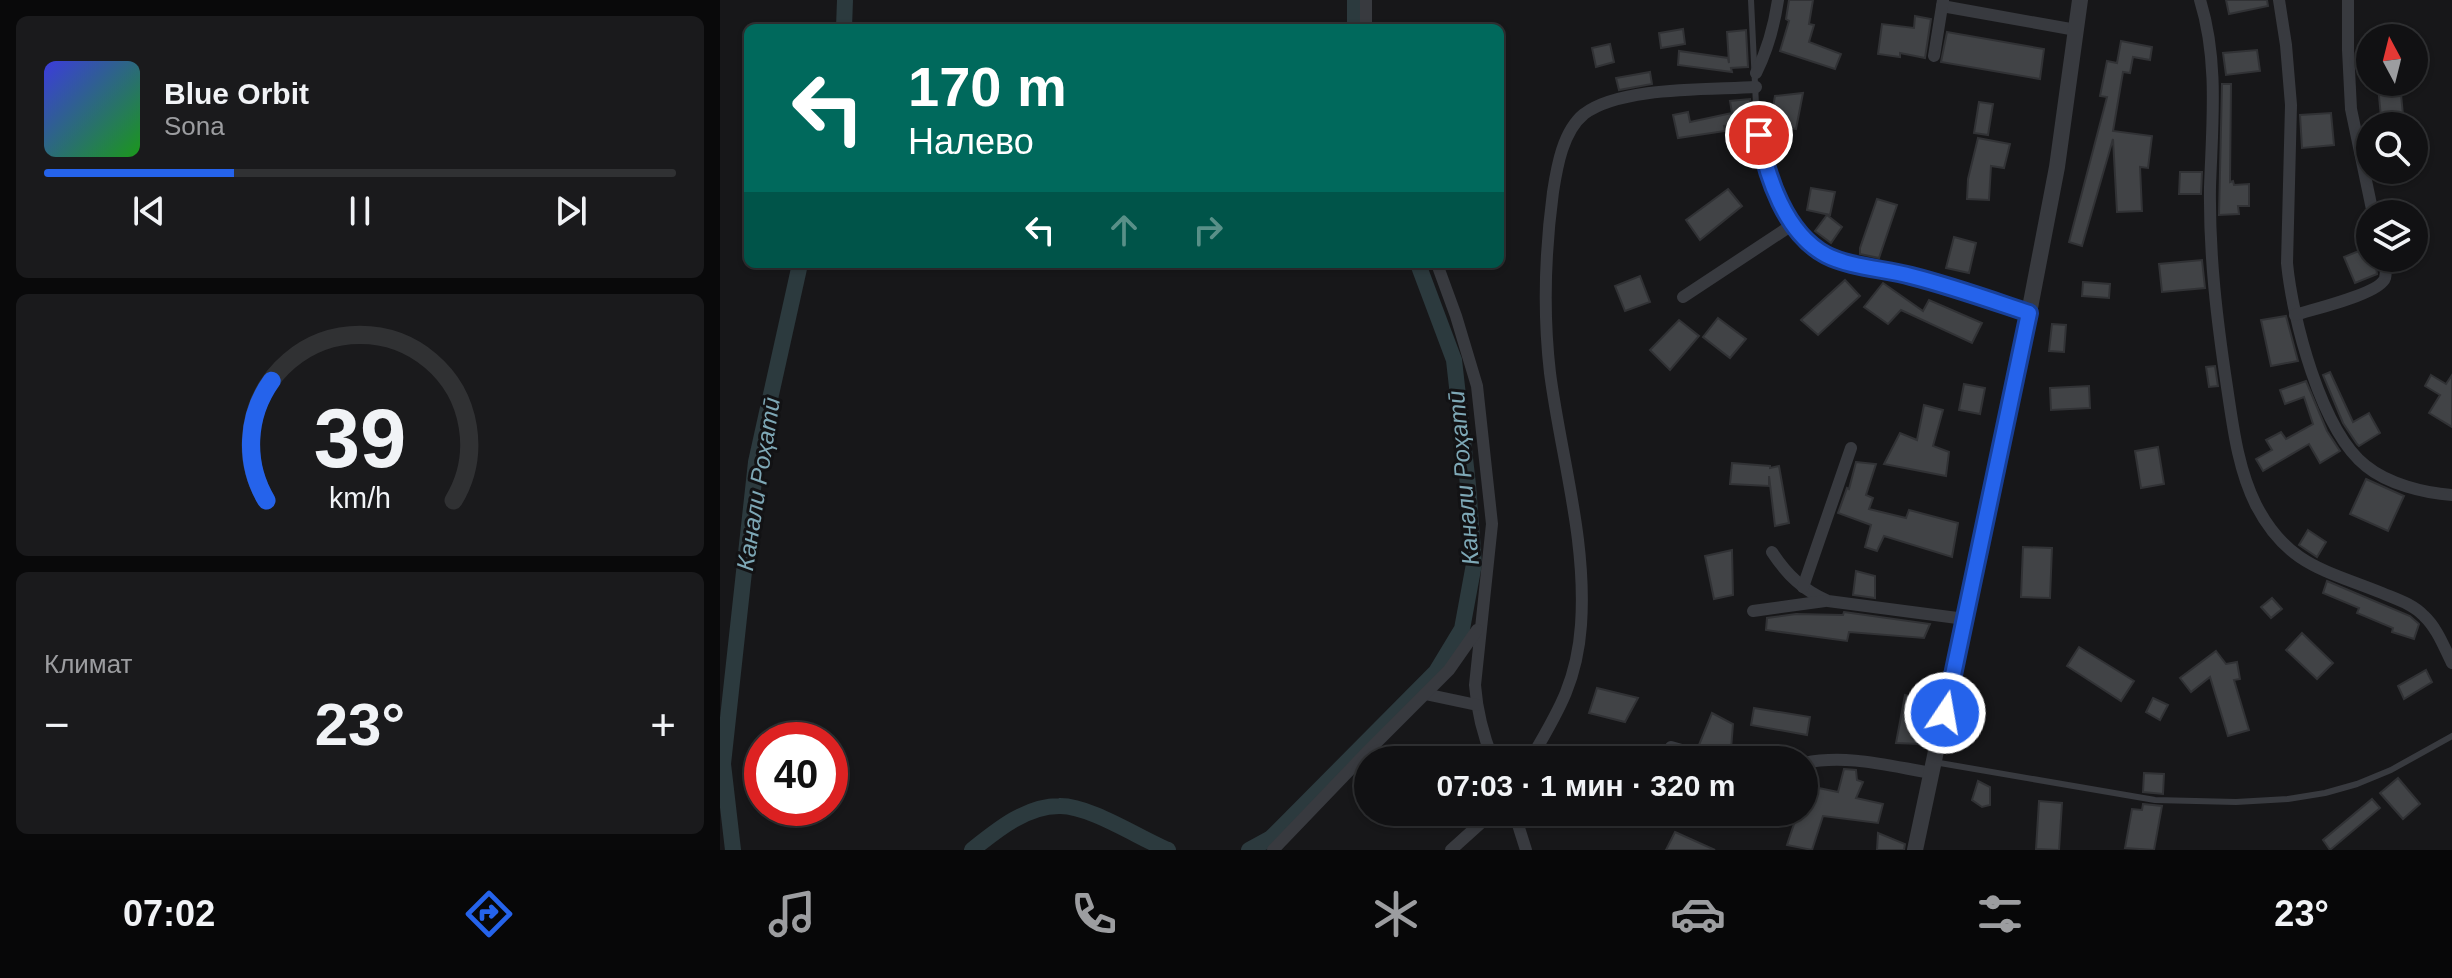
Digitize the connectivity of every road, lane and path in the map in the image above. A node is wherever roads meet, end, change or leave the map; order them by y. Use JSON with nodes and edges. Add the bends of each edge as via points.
{"nodes":[{"id":1,"x":1366,"y":0,"type":"edge"},
{"id":2,"x":1751,"y":0,"type":"edge"},
{"id":3,"x":1778,"y":0,"type":"edge"},
{"id":4,"x":2080,"y":0,"type":"edge"},
{"id":5,"x":2200,"y":0,"type":"edge"},
{"id":6,"x":2279,"y":0,"type":"edge"},
{"id":7,"x":2348,"y":0,"type":"edge"},
{"id":8,"x":1942,"y":3,"type":"edge"},
{"id":9,"x":1366,"y":24,"type":"edge"},
{"id":10,"x":2076,"y":30,"type":"junction"},
{"id":11,"x":1934,"y":56,"type":"dead end"},
{"id":12,"x":1756,"y":73,"type":"junction"},
{"id":13,"x":1756,"y":87,"type":"junction"},
{"id":14,"x":2370,"y":200,"type":"edge"},
{"id":15,"x":1792,"y":225,"type":"junction"},
{"id":16,"x":1438,"y":268,"type":"edge"},
{"id":17,"x":2385,"y":272,"type":"edge"},
{"id":18,"x":1683,"y":297,"type":"dead end"},
{"id":19,"x":2029,"y":313,"type":"junction"},
{"id":20,"x":2295,"y":315,"type":"junction"},
{"id":21,"x":1851,"y":448,"type":"dead end"},
{"id":22,"x":2452,"y":495,"type":"edge"},
{"id":23,"x":1772,"y":552,"type":"dead end"},
{"id":24,"x":1803,"y":587,"type":"junction"},
{"id":25,"x":1828,"y":601,"type":"junction"},
{"id":26,"x":1753,"y":611,"type":"dead end"},
{"id":27,"x":1965,"y":619,"type":"junction"},
{"id":28,"x":1480,"y":626,"type":"junction"},
{"id":29,"x":2452,"y":663,"type":"edge"},
{"id":30,"x":1425,"y":694,"type":"junction"},
{"id":31,"x":1477,"y":705,"type":"junction"},
{"id":32,"x":2452,"y":736,"type":"edge"},
{"id":33,"x":1488,"y":746,"type":"edge"},
{"id":34,"x":1538,"y":746,"type":"edge"},
{"id":35,"x":1818,"y":761,"type":"edge"},
{"id":36,"x":1933,"y":768,"type":"junction"},
{"id":37,"x":1478,"y":826,"type":"edge"},
{"id":38,"x":1518,"y":826,"type":"edge"},
{"id":39,"x":1273,"y":850,"type":"edge"},
{"id":40,"x":1451,"y":850,"type":"edge"},
{"id":41,"x":1526,"y":850,"type":"edge"},
{"id":42,"x":1915,"y":850,"type":"edge"}],
"edges":[{"from":1,"to":9,"type":"street"},
{"from":2,"to":12,"type":"lane"},
{"from":3,"to":12,"type":"street"},
{"from":4,"to":10,"type":"street"},
{"from":5,"to":29,"type":"street","via":[[2212,56],[2215,303],[2246,482],[2268,525],[2295,556],[2423,614]]},
{"from":6,"to":20,"type":"street","via":[[2291,105],[2287,263]]},
{"from":7,"to":14,"type":"street","via":[[2351,109]]},
{"from":8,"to":10,"type":"street"},
{"from":8,"to":11,"type":"street"},
{"from":10,"to":19,"type":"street"},
{"from":12,"to":13,"type":"lane"},
{"from":13,"to":15,"type":"lane","via":[[1764,162]]},
{"from":13,"to":34,"type":"street","via":[[1607,102],[1582,116],[1565,143],[1548,230],[1545,296],[1550,372],[1580,543],[1581,623],[1568,692]]},
{"from":15,"to":18,"type":"street"},
{"from":15,"to":19,"type":"lane","via":[[1828,257],[1934,282]]},
{"from":16,"to":28,"type":"street","via":[[1479,401],[1492,524]]},
{"from":17,"to":20,"type":"street","via":[[2385,278],[2363,294]]},
{"from":19,"to":27,"type":"street"},
{"from":20,"to":22,"type":"street","via":[[2333,422],[2351,451],[2367,467],[2397,482]]},
{"from":21,"to":24,"type":"street"},
{"from":23,"to":24,"type":"street"},
{"from":24,"to":25,"type":"street"},
{"from":25,"to":26,"type":"street"},
{"from":25,"to":27,"type":"street"},
{"from":27,"to":36,"type":"street"},
{"from":28,"to":30,"type":"street"},
{"from":28,"to":31,"type":"street"},
{"from":30,"to":31,"type":"street"},
{"from":30,"to":39,"type":"street"},
{"from":31,"to":33,"type":"street"},
{"from":32,"to":36,"type":"lane","via":[[2357,784],[2288,799],[2155,800]]},
{"from":35,"to":36,"type":"street"},
{"from":36,"to":42,"type":"street"},
{"from":37,"to":40,"type":"street"},
{"from":38,"to":41,"type":"street"}]}
